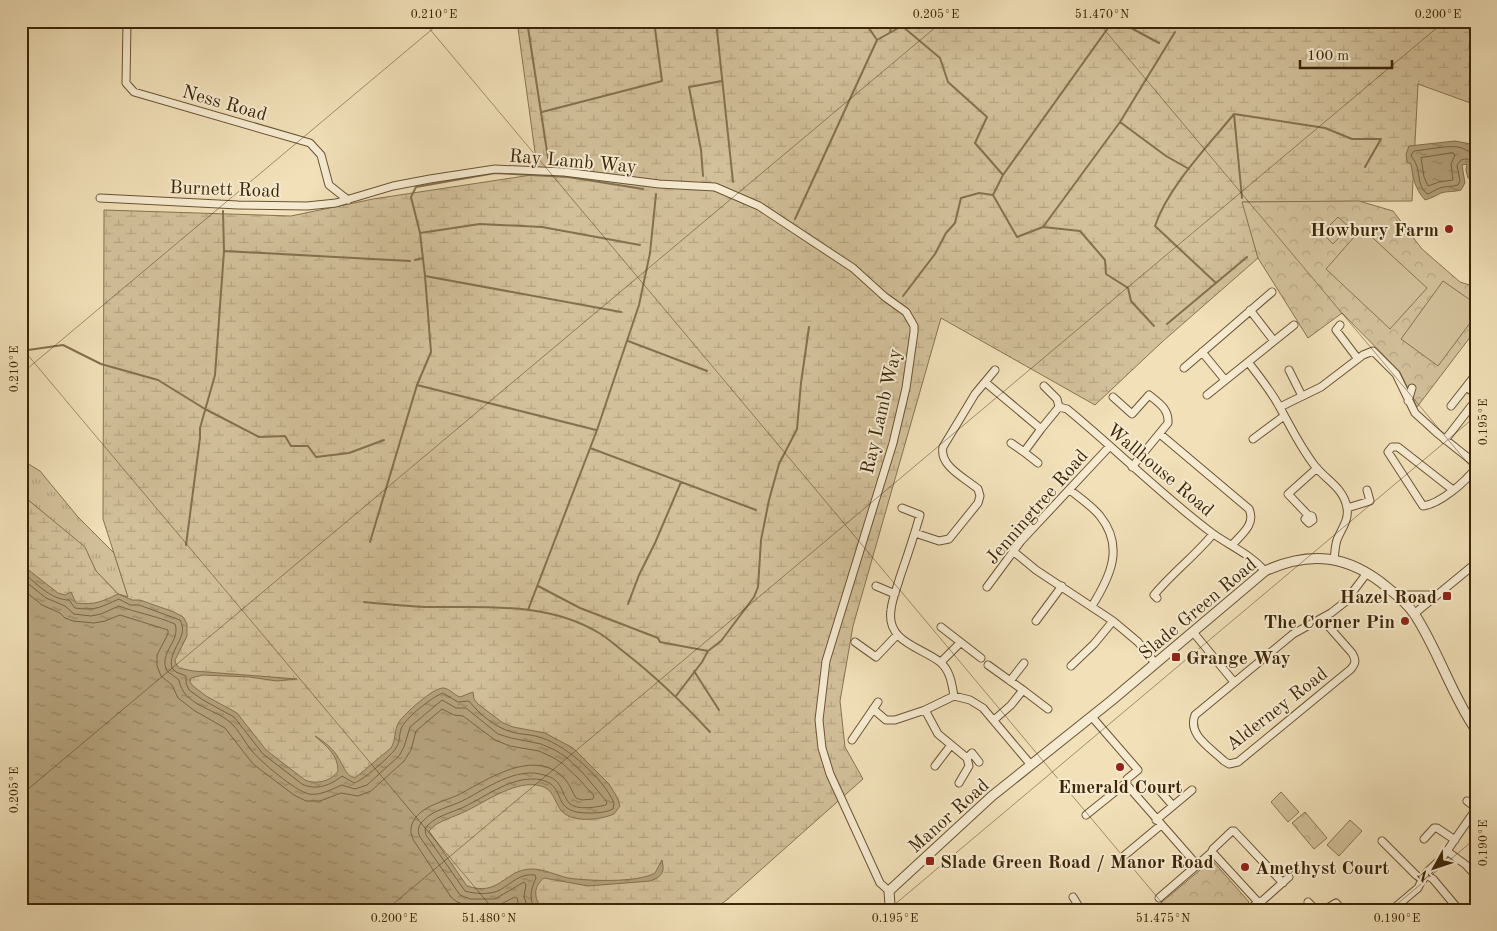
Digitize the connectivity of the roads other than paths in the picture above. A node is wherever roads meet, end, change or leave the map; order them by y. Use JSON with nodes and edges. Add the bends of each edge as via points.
{"nodes":[{"id":1,"x":127,"y":21,"type":"edge"},
{"id":2,"x":100,"y":198,"type":"dead end"},
{"id":3,"x":348,"y":200,"type":"junction"},
{"id":4,"x":1272,"y":292,"type":"dead end"},
{"id":5,"x":1250,"y":310,"type":"junction"},
{"id":6,"x":1294,"y":325,"type":"dead end"},
{"id":7,"x":1340,"y":325,"type":"dead end"},
{"id":8,"x":1274,"y":341,"type":"junction"},
{"id":9,"x":1202,"y":352,"type":"junction"},
{"id":10,"x":1358,"y":359,"type":"junction"},
{"id":11,"x":1248,"y":362,"type":"junction"},
{"id":12,"x":1184,"y":368,"type":"dead end"},
{"id":13,"x":995,"y":370,"type":"dead end"},
{"id":14,"x":1288,"y":370,"type":"dead end"},
{"id":15,"x":1476,"y":374,"type":"edge"},
{"id":16,"x":1225,"y":380,"type":"junction"},
{"id":17,"x":985,"y":382,"type":"junction"},
{"id":18,"x":1044,"y":386,"type":"dead end"},
{"id":19,"x":1466,"y":387,"type":"junction"},
{"id":20,"x":1412,"y":388,"type":"dead end"},
{"id":21,"x":1476,"y":394,"type":"edge"},
{"id":22,"x":1207,"y":395,"type":"dead end"},
{"id":23,"x":1302,"y":396,"type":"junction"},
{"id":24,"x":1113,"y":397,"type":"dead end"},
{"id":25,"x":1476,"y":400,"type":"edge"},
{"id":26,"x":1408,"y":401,"type":"junction"},
{"id":27,"x":1451,"y":406,"type":"dead end"},
{"id":28,"x":1059,"y":407,"type":"junction"},
{"id":29,"x":1280,"y":407,"type":"junction"},
{"id":30,"x":1284,"y":416,"type":"junction"},
{"id":31,"x":1042,"y":429,"type":"junction"},
{"id":32,"x":1160,"y":434,"type":"junction"},
{"id":33,"x":1254,"y":439,"type":"dead end"},
{"id":34,"x":1445,"y":440,"type":"junction"},
{"id":35,"x":1011,"y":443,"type":"dead end"},
{"id":36,"x":1109,"y":447,"type":"junction"},
{"id":37,"x":1024,"y":452,"type":"junction"},
{"id":38,"x":1038,"y":463,"type":"dead end"},
{"id":39,"x":1476,"y":466,"type":"edge"},
{"id":40,"x":1132,"y":467,"type":"junction"},
{"id":41,"x":1317,"y":468,"type":"junction"},
{"id":42,"x":1070,"y":490,"type":"junction"},
{"id":43,"x":1366,"y":490,"type":"dead end"},
{"id":44,"x":1453,"y":490,"type":"junction"},
{"id":45,"x":902,"y":508,"type":"dead end"},
{"id":46,"x":1347,"y":508,"type":"junction"},
{"id":47,"x":1308,"y":515,"type":"dead end"},
{"id":48,"x":915,"y":533,"type":"junction"},
{"id":49,"x":1213,"y":534,"type":"junction"},
{"id":50,"x":1232,"y":545,"type":"junction"},
{"id":51,"x":1013,"y":551,"type":"junction"},
{"id":52,"x":1334,"y":559,"type":"junction"},
{"id":53,"x":1476,"y":563,"type":"edge"},
{"id":54,"x":1265,"y":571,"type":"junction"},
{"id":55,"x":1366,"y":573,"type":"junction"},
{"id":56,"x":876,"y":586,"type":"dead end"},
{"id":57,"x":1062,"y":586,"type":"junction"},
{"id":58,"x":987,"y":587,"type":"dead end"},
{"id":59,"x":895,"y":594,"type":"junction"},
{"id":60,"x":1154,"y":595,"type":"dead end"},
{"id":61,"x":1397,"y":595,"type":"junction"},
{"id":62,"x":1434,"y":598,"type":"junction"},
{"id":63,"x":1092,"y":606,"type":"junction"},
{"id":64,"x":1414,"y":614,"type":"junction"},
{"id":65,"x":1322,"y":619,"type":"junction"},
{"id":66,"x":1035,"y":621,"type":"dead end"},
{"id":67,"x":1114,"y":621,"type":"junction"},
{"id":68,"x":941,"y":626,"type":"dead end"},
{"id":69,"x":1193,"y":632,"type":"junction"},
{"id":70,"x":897,"y":635,"type":"junction"},
{"id":71,"x":855,"y":642,"type":"dead end"},
{"id":72,"x":960,"y":643,"type":"junction"},
{"id":73,"x":981,"y":658,"type":"dead end"},
{"id":74,"x":941,"y":662,"type":"junction"},
{"id":75,"x":1024,"y":663,"type":"dead end"},
{"id":76,"x":1155,"y":663,"type":"junction"},
{"id":77,"x":988,"y":665,"type":"dead end"},
{"id":78,"x":1071,"y":666,"type":"dead end"},
{"id":79,"x":1010,"y":681,"type":"junction"},
{"id":80,"x":1234,"y":682,"type":"junction"},
{"id":81,"x":1023,"y":690,"type":"junction"},
{"id":82,"x":954,"y":696,"type":"junction"},
{"id":83,"x":878,"y":702,"type":"dead end"},
{"id":84,"x":1048,"y":709,"type":"dead end"},
{"id":85,"x":873,"y":710,"type":"junction"},
{"id":86,"x":925,"y":710,"type":"junction"},
{"id":87,"x":1092,"y":717,"type":"junction"},
{"id":88,"x":1473,"y":717,"type":"edge"},
{"id":89,"x":994,"y":720,"type":"junction"},
{"id":90,"x":1476,"y":730,"type":"edge"},
{"id":91,"x":852,"y":740,"type":"dead end"},
{"id":92,"x":951,"y":746,"type":"junction"},
{"id":93,"x":967,"y":758,"type":"junction"},
{"id":94,"x":980,"y":762,"type":"dead end"},
{"id":95,"x":1031,"y":765,"type":"junction"},
{"id":96,"x":935,"y":766,"type":"dead end"},
{"id":97,"x":1127,"y":782,"type":"junction"},
{"id":98,"x":959,"y":783,"type":"dead end"},
{"id":99,"x":1192,"y":790,"type":"dead end"},
{"id":100,"x":1161,"y":792,"type":"dead end"},
{"id":101,"x":1467,"y":801,"type":"dead end"},
{"id":102,"x":1173,"y":806,"type":"junction"},
{"id":103,"x":1476,"y":808,"type":"edge"},
{"id":104,"x":1086,"y":815,"type":"dead end"},
{"id":105,"x":1159,"y":822,"type":"junction"},
{"id":106,"x":1424,"y":839,"type":"dead end"},
{"id":107,"x":1455,"y":840,"type":"junction"},
{"id":108,"x":1382,"y":842,"type":"dead end"},
{"id":109,"x":1447,"y":851,"type":"junction"},
{"id":110,"x":1211,"y":853,"type":"junction"},
{"id":111,"x":1125,"y":855,"type":"dead end"},
{"id":112,"x":1197,"y":865,"type":"junction"},
{"id":113,"x":1476,"y":876,"type":"edge"},
{"id":114,"x":1424,"y":877,"type":"junction"},
{"id":115,"x":1289,"y":878,"type":"dead end"},
{"id":116,"x":1282,"y":883,"type":"junction"},
{"id":117,"x":889,"y":891,"type":"junction"},
{"id":118,"x":1073,"y":897,"type":"dead end"},
{"id":119,"x":1159,"y":898,"type":"dead end"},
{"id":120,"x":1258,"y":902,"type":"junction"},
{"id":121,"x":1308,"y":902,"type":"dead end"},
{"id":122,"x":1325,"y":909,"type":"edge"},
{"id":123,"x":893,"y":910,"type":"edge"},
{"id":124,"x":1081,"y":910,"type":"edge"},
{"id":125,"x":1249,"y":910,"type":"edge"},
{"id":126,"x":1316,"y":910,"type":"edge"},
{"id":127,"x":1342,"y":910,"type":"edge"},
{"id":128,"x":1392,"y":910,"type":"edge"},
{"id":129,"x":1459,"y":910,"type":"edge"}],
"edges":[{"from":1,"to":3,"type":"street","name":"Ness Road","via":[[126,83],[134,92],[310,143],[321,155],[329,185]]},
{"from":2,"to":3,"type":"street","name":"Burnett Road","via":[[280,206]]},
{"from":3,"to":117,"type":"street","name":"Ray Lamb Way","via":[[393,186],[495,169],[715,186],[759,206],[853,268],[906,312],[914,326],[906,388],[893,444],[826,661],[819,720],[830,774],[880,883]]},
{"from":4,"to":5,"type":"street"},
{"from":5,"to":8,"type":"street"},
{"from":5,"to":9,"type":"street"},
{"from":6,"to":8,"type":"street"},
{"from":7,"to":10,"type":"street","via":[[1336,330]]},
{"from":8,"to":11,"type":"street"},
{"from":9,"to":12,"type":"street"},
{"from":9,"to":16,"type":"street"},
{"from":10,"to":23,"type":"street","via":[[1330,381]]},
{"from":10,"to":26,"type":"street","via":[[1370,351],[1375,352],[1396,374]]},
{"from":11,"to":16,"type":"street"},
{"from":11,"to":29,"type":"street"},
{"from":13,"to":17,"type":"street"},
{"from":14,"to":23,"type":"street"},
{"from":15,"to":19,"type":"street"},
{"from":16,"to":22,"type":"street"},
{"from":17,"to":31,"type":"street"},
{"from":17,"to":48,"type":"street","via":[[952,431],[942,454],[945,462],[978,489],[978,504],[949,539],[939,541]]},
{"from":18,"to":28,"type":"street","name":"Wallhouse Road","via":[[1057,399]]},
{"from":19,"to":21,"type":"street"},
{"from":19,"to":27,"type":"street"},
{"from":20,"to":26,"type":"street"},
{"from":23,"to":29,"type":"street"},
{"from":24,"to":32,"type":"street","via":[[1132,414],[1149,395],[1169,415],[1168,423]]},
{"from":25,"to":34,"type":"street"},
{"from":26,"to":34,"type":"street"},
{"from":28,"to":31,"type":"street"},
{"from":28,"to":36,"type":"street","name":"Wallhouse Road","via":[[1066,409]]},
{"from":29,"to":30,"type":"street"},
{"from":30,"to":33,"type":"street"},
{"from":30,"to":41,"type":"street"},
{"from":31,"to":37,"type":"street"},
{"from":32,"to":40,"type":"street"},
{"from":32,"to":50,"type":"street","via":[[1249,509],[1251,521]]},
{"from":34,"to":39,"type":"street"},
{"from":35,"to":37,"type":"street"},
{"from":36,"to":40,"type":"street","name":"Wallhouse Road"},
{"from":36,"to":42,"type":"street","name":"Jenningtree Road"},
{"from":37,"to":38,"type":"street"},
{"from":39,"to":44,"type":"street"},
{"from":40,"to":49,"type":"street","name":"Wallhouse Road"},
{"from":41,"to":46,"type":"street","via":[[1340,492]]},
{"from":41,"to":47,"type":"street","via":[[1286,492]]},
{"from":42,"to":51,"type":"street","name":"Jenningtree Road"},
{"from":42,"to":63,"type":"street","via":[[1099,514],[1112,544],[1111,571]]},
{"from":43,"to":46,"type":"street","via":[[1371,503]]},
{"from":44,"to":44,"type":"street","via":[[1398,447],[1392,447],[1388,452],[1423,506],[1433,505]]},
{"from":45,"to":48,"type":"street","via":[[920,515]]},
{"from":46,"to":52,"type":"street"},
{"from":48,"to":59,"type":"street"},
{"from":49,"to":50,"type":"street","name":"Wallhouse Road"},
{"from":49,"to":60,"type":"street"},
{"from":50,"to":54,"type":"street","name":"Wallhouse Road","via":[[1257,561]]},
{"from":51,"to":57,"type":"street"},
{"from":51,"to":58,"type":"street","name":"Jenningtree Road"},
{"from":52,"to":54,"type":"street","name":"Slade Green Road","via":[[1300,559]]},
{"from":52,"to":55,"type":"street","name":"Slade Green Road"},
{"from":53,"to":62,"type":"street"},
{"from":54,"to":69,"type":"street","name":"Slade Green Road"},
{"from":55,"to":61,"type":"street","name":"Slade Green Road"},
{"from":55,"to":65,"type":"street","name":"Alderney Road","via":[[1345,602]]},
{"from":56,"to":59,"type":"street"},
{"from":57,"to":63,"type":"street"},
{"from":57,"to":66,"type":"street"},
{"from":59,"to":70,"type":"street","via":[[890,612]]},
{"from":61,"to":62,"type":"street","via":[[1429,594]]},
{"from":61,"to":64,"type":"street","name":"Slade Green Road"},
{"from":62,"to":64,"type":"street"},
{"from":63,"to":67,"type":"street"},
{"from":64,"to":88,"type":"street","name":"Slade Green Road"},
{"from":65,"to":80,"type":"street","name":"Alderney Road","via":[[1293,634]]},
{"from":65,"to":80,"type":"street","name":"Alderney Road","via":[[1352,653],[1355,664],[1238,762],[1229,764],[1196,735],[1193,720]]},
{"from":67,"to":76,"type":"street","via":[[1138,642]]},
{"from":67,"to":78,"type":"street"},
{"from":68,"to":72,"type":"street"},
{"from":69,"to":76,"type":"street","name":"Slade Green Road"},
{"from":69,"to":80,"type":"street"},
{"from":70,"to":71,"type":"street","via":[[876,657]]},
{"from":70,"to":74,"type":"street","via":[[906,644]]},
{"from":72,"to":73,"type":"street"},
{"from":72,"to":74,"type":"street"},
{"from":74,"to":82,"type":"street","via":[[948,672]]},
{"from":75,"to":79,"type":"street"},
{"from":76,"to":87,"type":"street","name":"Slade Green Road"},
{"from":77,"to":79,"type":"street"},
{"from":79,"to":81,"type":"street"},
{"from":81,"to":84,"type":"street"},
{"from":81,"to":89,"type":"street"},
{"from":82,"to":86,"type":"street"},
{"from":82,"to":89,"type":"street","via":[[970,700]]},
{"from":83,"to":85,"type":"street"},
{"from":85,"to":86,"type":"street","via":[[886,720],[904,718]]},
{"from":85,"to":91,"type":"street"},
{"from":86,"to":92,"type":"street","via":[[938,734]]},
{"from":87,"to":95,"type":"street","name":"Slade Green Road"},
{"from":87,"to":97,"type":"street","via":[[1138,770]]},
{"from":88,"to":90,"type":"street","name":"Slade Green Road"},
{"from":89,"to":95,"type":"street"},
{"from":92,"to":93,"type":"street"},
{"from":92,"to":96,"type":"street"},
{"from":93,"to":94,"type":"street","via":[[972,753]]},
{"from":93,"to":98,"type":"street","via":[[969,766]]},
{"from":95,"to":117,"type":"street","name":"Manor Road","via":[[971,814]]},
{"from":97,"to":104,"type":"street"},
{"from":97,"to":105,"type":"street"},
{"from":99,"to":102,"type":"street"},
{"from":100,"to":102,"type":"street"},
{"from":101,"to":103,"type":"street"},
{"from":102,"to":105,"type":"street"},
{"from":103,"to":107,"type":"street"},
{"from":105,"to":111,"type":"street"},
{"from":105,"to":112,"type":"street"},
{"from":106,"to":107,"type":"street","via":[[1437,828]]},
{"from":107,"to":109,"type":"street"},
{"from":108,"to":114,"type":"street","via":[[1416,875]]},
{"from":109,"to":113,"type":"street"},
{"from":109,"to":114,"type":"street"},
{"from":110,"to":112,"type":"street"},
{"from":110,"to":116,"type":"street","via":[[1234,832]]},
{"from":110,"to":120,"type":"street"},
{"from":112,"to":119,"type":"street"},
{"from":114,"to":128,"type":"street","via":[[1418,888]]},
{"from":114,"to":129,"type":"street","via":[[1433,878]]},
{"from":115,"to":116,"type":"street"},
{"from":116,"to":120,"type":"street"},
{"from":117,"to":123,"type":"street"},
{"from":118,"to":124,"type":"street"},
{"from":120,"to":125,"type":"street"},
{"from":121,"to":126,"type":"street"},
{"from":122,"to":127,"type":"street","via":[[1336,903]]}]}
